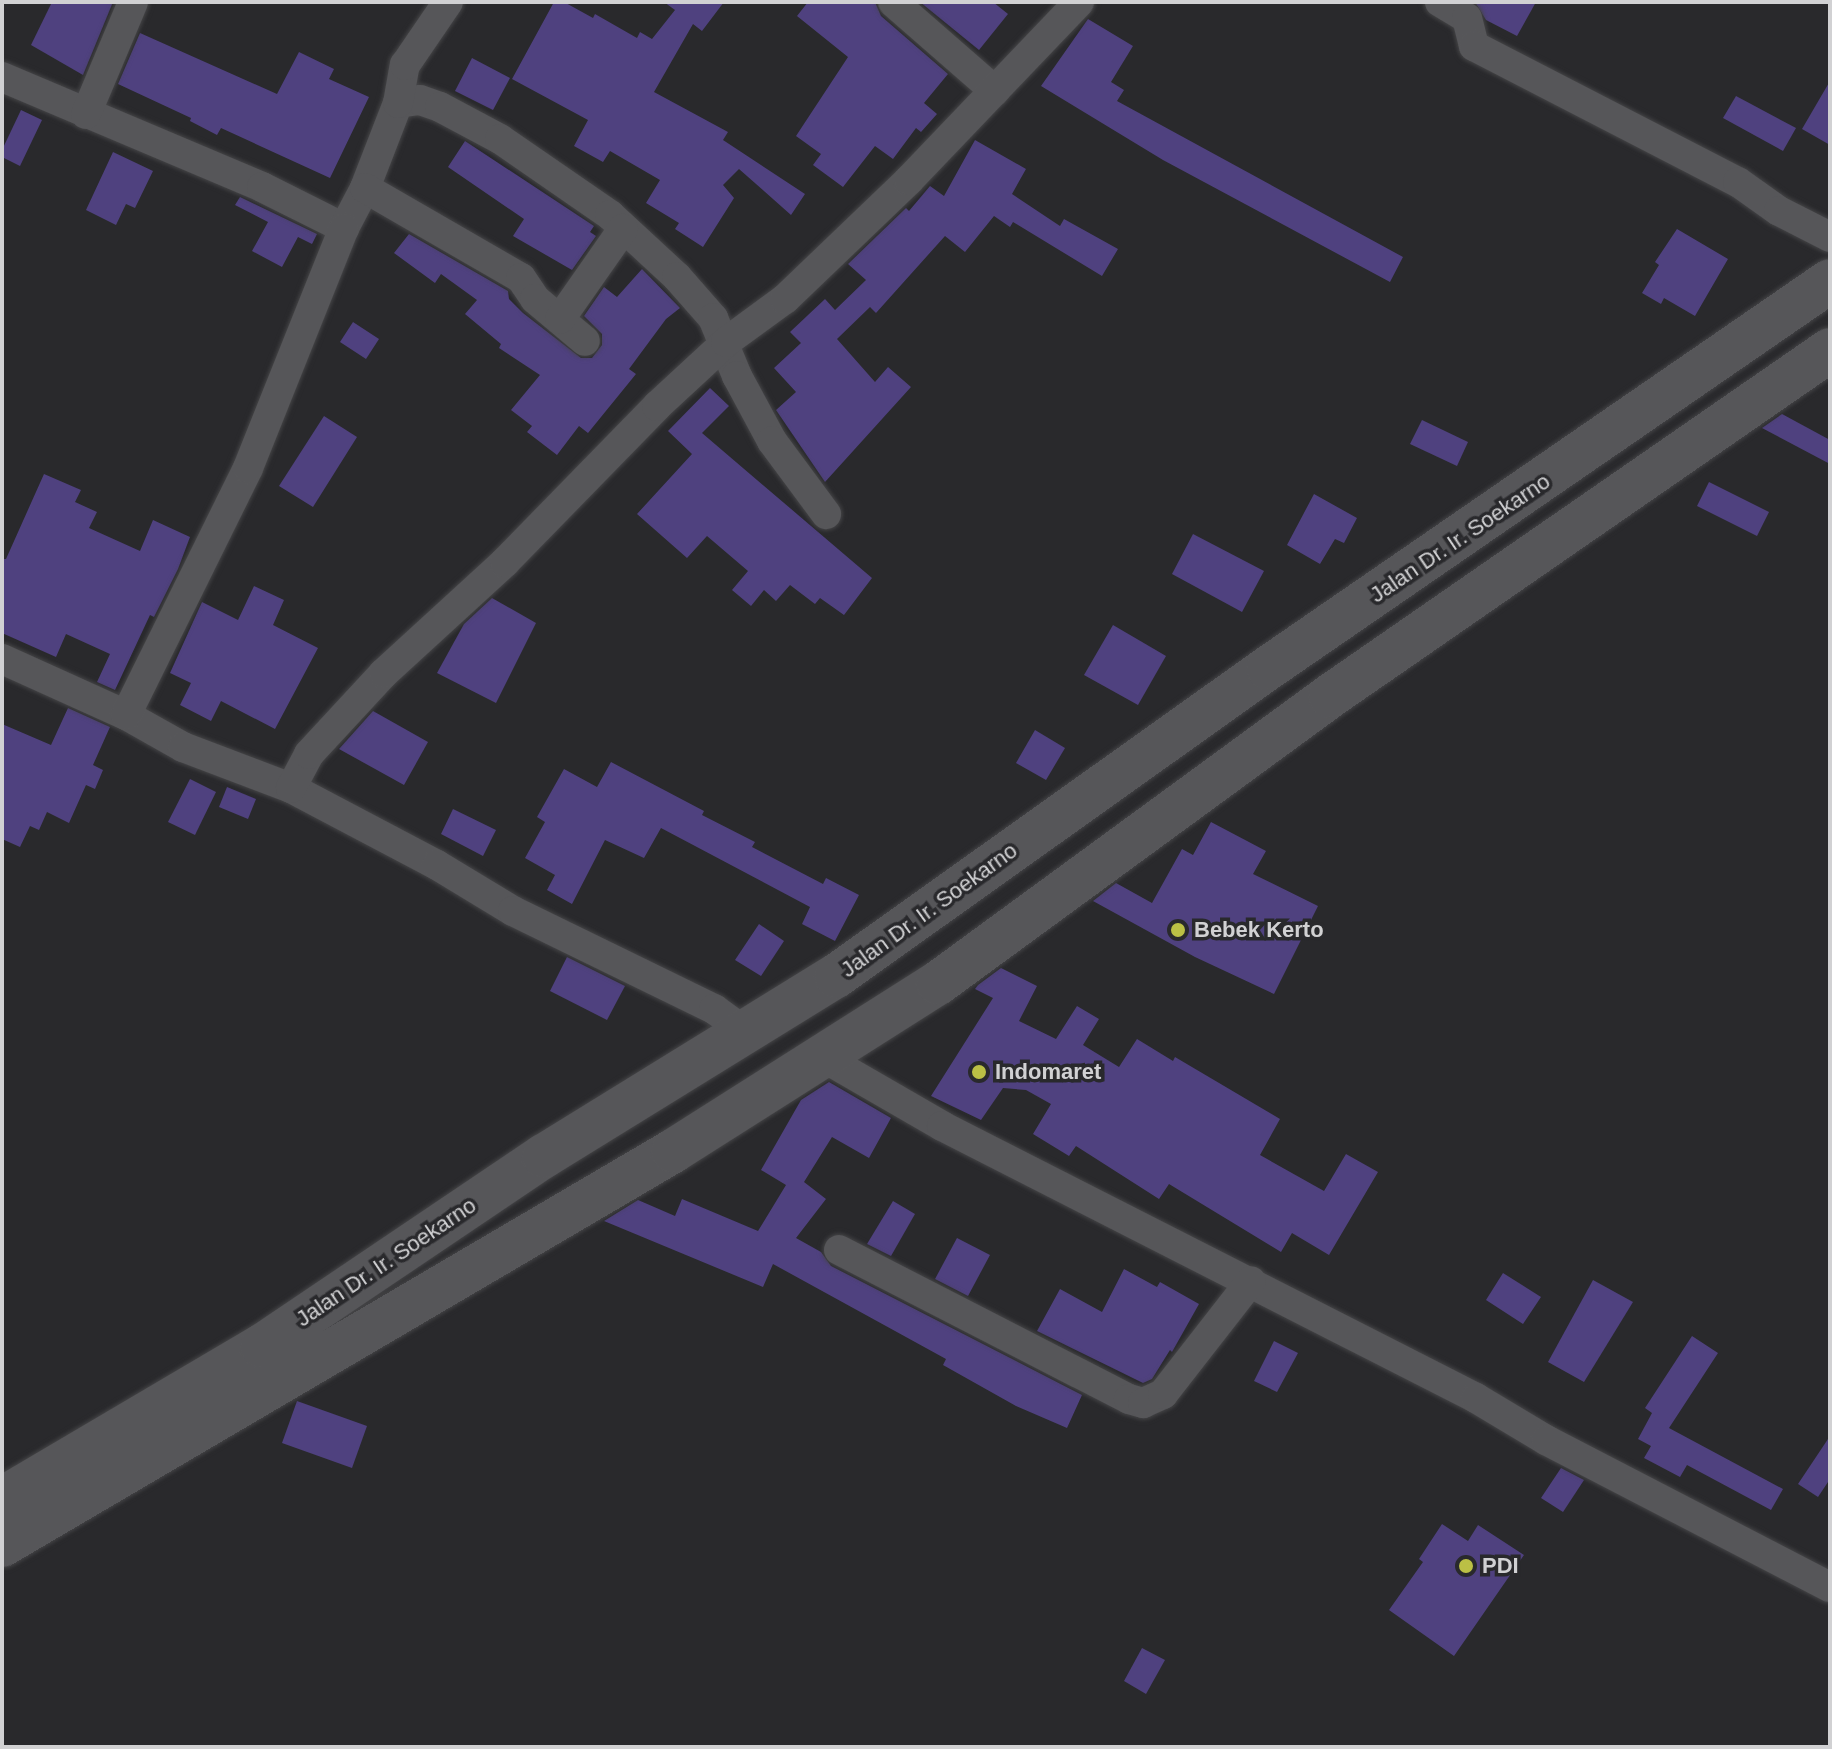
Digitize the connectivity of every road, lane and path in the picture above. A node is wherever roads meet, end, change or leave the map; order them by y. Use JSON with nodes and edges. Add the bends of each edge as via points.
{"nodes":[{"id":1,"x":133,"y":2,"type":"edge"},
{"id":2,"x":448,"y":2,"type":"edge"},
{"id":3,"x":893,"y":2,"type":"edge"},
{"id":4,"x":1079,"y":2,"type":"edge"},
{"id":5,"x":1440,"y":2,"type":"edge"},
{"id":6,"x":2,"y":77,"type":"edge"},
{"id":7,"x":995,"y":91,"type":"junction"},
{"id":8,"x":398,"y":103,"type":"junction"},
{"id":9,"x":86,"y":114,"type":"junction"},
{"id":10,"x":365,"y":188,"type":"junction"},
{"id":11,"x":344,"y":228,"type":"junction"},
{"id":12,"x":623,"y":229,"type":"junction"},
{"id":13,"x":1830,"y":237,"type":"edge"},
{"id":14,"x":1830,"y":281,"type":"edge"},
{"id":15,"x":560,"y":319,"type":"junction"},
{"id":16,"x":585,"y":341,"type":"dead end"},
{"id":17,"x":726,"y":342,"type":"junction"},
{"id":18,"x":1830,"y":350,"type":"edge"},
{"id":19,"x":826,"y":514,"type":"dead end"},
{"id":20,"x":2,"y":659,"type":"edge"},
{"id":21,"x":126,"y":715,"type":"junction"},
{"id":22,"x":291,"y":788,"type":"junction"},
{"id":23,"x":1009,"y":852,"type":"junction"},
{"id":24,"x":1059,"y":893,"type":"junction"},
{"id":25,"x":747,"y":1033,"type":"junction"},
{"id":26,"x":821,"y":1056,"type":"junction"},
{"id":27,"x":544,"y":1156,"type":"junction"},
{"id":28,"x":577,"y":1209,"type":"junction"},
{"id":29,"x":839,"y":1250,"type":"dead end"},
{"id":30,"x":1251,"y":1281,"type":"junction"},
{"id":31,"x":2,"y":1499,"type":"edge"},
{"id":32,"x":2,"y":1545,"type":"edge"},
{"id":33,"x":1830,"y":1587,"type":"edge"}],
"edges":[{"from":1,"to":9,"type":"street"},
{"from":2,"to":8,"type":"street","via":[[405,65]]},
{"from":3,"to":7,"type":"street"},
{"from":4,"to":7,"type":"street"},
{"from":5,"to":13,"type":"street","via":[[1467,18],[1474,46],[1738,182]]},
{"from":6,"to":9,"type":"street"},
{"from":7,"to":17,"type":"street","via":[[785,299]]},
{"from":8,"to":10,"type":"street"},
{"from":8,"to":12,"type":"street","via":[[430,103],[500,139]]},
{"from":9,"to":11,"type":"street","via":[[262,187]]},
{"from":10,"to":11,"type":"street"},
{"from":10,"to":15,"type":"street","via":[[521,278],[535,299]]},
{"from":11,"to":21,"type":"street","via":[[248,468]]},
{"from":12,"to":15,"type":"street"},
{"from":12,"to":17,"type":"street","via":[[677,277],[713,318]]},
{"from":14,"to":23,"type":"main road","name":"Jalan Dr. Ir. Soekarno"},
{"from":15,"to":16,"type":"street"},
{"from":17,"to":19,"type":"street","via":[[737,376],[772,441]]},
{"from":17,"to":22,"type":"street","via":[[505,562],[384,673],[309,754]]},
{"from":18,"to":24,"type":"main road","name":"Jalan Dr. Ir. Soekarno","via":[[1330,696]]},
{"from":20,"to":21,"type":"street"},
{"from":21,"to":22,"type":"street","via":[[183,747]]},
{"from":22,"to":25,"type":"street","via":[[513,911],[714,1009]]},
{"from":23,"to":24,"type":"main road"},
{"from":23,"to":25,"type":"main road","name":"Jalan Dr. Ir. Soekarno"},
{"from":24,"to":26,"type":"main road","name":"Jalan Dr. Ir. Soekarno","via":[[938,983]]},
{"from":25,"to":27,"type":"main road","name":"Jalan Dr. Ir. Soekarno"},
{"from":26,"to":28,"type":"main road","name":"Jalan Dr. Ir. Soekarno"},
{"from":26,"to":30,"type":"street","via":[[942,1126]]},
{"from":27,"to":28,"type":"main road"},
{"from":27,"to":31,"type":"main road","name":"Jalan Dr. Ir. Soekarno","via":[[262,1346]]},
{"from":28,"to":32,"type":"main road","name":"Jalan Dr. Ir. Soekarno"},
{"from":29,"to":30,"type":"street","via":[[1143,1403],[1163,1394]]},
{"from":30,"to":33,"type":"street"}]}
